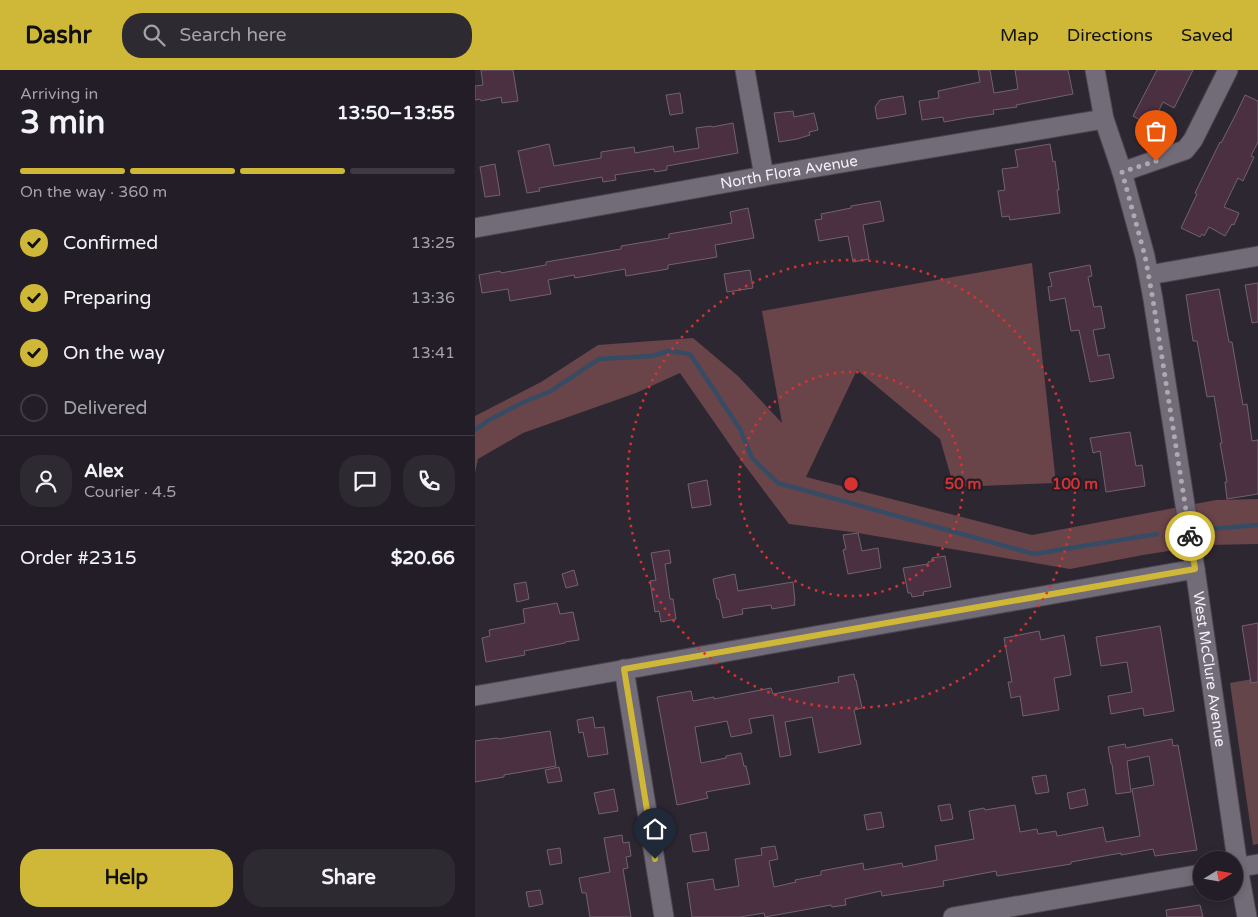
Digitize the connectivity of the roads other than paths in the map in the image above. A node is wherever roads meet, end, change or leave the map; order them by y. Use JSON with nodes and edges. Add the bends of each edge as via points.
{"nodes":[{"id":1,"x":745,"y":70,"type":"edge"},
{"id":2,"x":1095,"y":70,"type":"edge"},
{"id":3,"x":1228,"y":70,"type":"edge"},
{"id":4,"x":1104,"y":119,"type":"junction"},
{"id":5,"x":1122,"y":172,"type":"junction"},
{"id":6,"x":764,"y":176,"type":"junction"},
{"id":7,"x":475,"y":228,"type":"edge"},
{"id":8,"x":1258,"y":256,"type":"edge"},
{"id":9,"x":1149,"y":276,"type":"junction"},
{"id":10,"x":1195,"y":569,"type":"junction"},
{"id":11,"x":624,"y":669,"type":"junction"},
{"id":12,"x":475,"y":696,"type":"edge"},
{"id":13,"x":1234,"y":851,"type":"edge"},
{"id":14,"x":1258,"y":864,"type":"edge"},
{"id":15,"x":1243,"y":867,"type":"edge"},
{"id":16,"x":1193,"y":875,"type":"edge"},
{"id":17,"x":1243,"y":899,"type":"edge"},
{"id":18,"x":664,"y":917,"type":"edge"},
{"id":19,"x":953,"y":917,"type":"edge"},
{"id":20,"x":1247,"y":917,"type":"edge"}],
"edges":[{"from":1,"to":6,"type":"street"},
{"from":2,"to":4,"type":"street","name":"West McClure Avenue"},
{"from":3,"to":5,"type":"street","via":[[1185,150]]},
{"from":4,"to":5,"type":"street","name":"West McClure Avenue"},
{"from":4,"to":6,"type":"street","name":"North Flora Avenue"},
{"from":5,"to":9,"type":"street","name":"West McClure Avenue"},
{"from":6,"to":7,"type":"street","name":"North Flora Avenue"},
{"from":8,"to":9,"type":"street"},
{"from":9,"to":10,"type":"street","name":"West McClure Avenue"},
{"from":10,"to":11,"type":"street"},
{"from":10,"to":13,"type":"street","name":"West McClure Avenue"},
{"from":11,"to":12,"type":"street"},
{"from":11,"to":18,"type":"street"},
{"from":14,"to":15,"type":"street"},
{"from":16,"to":19,"type":"street"},
{"from":17,"to":20,"type":"street","name":"West McClure Avenue"}]}
